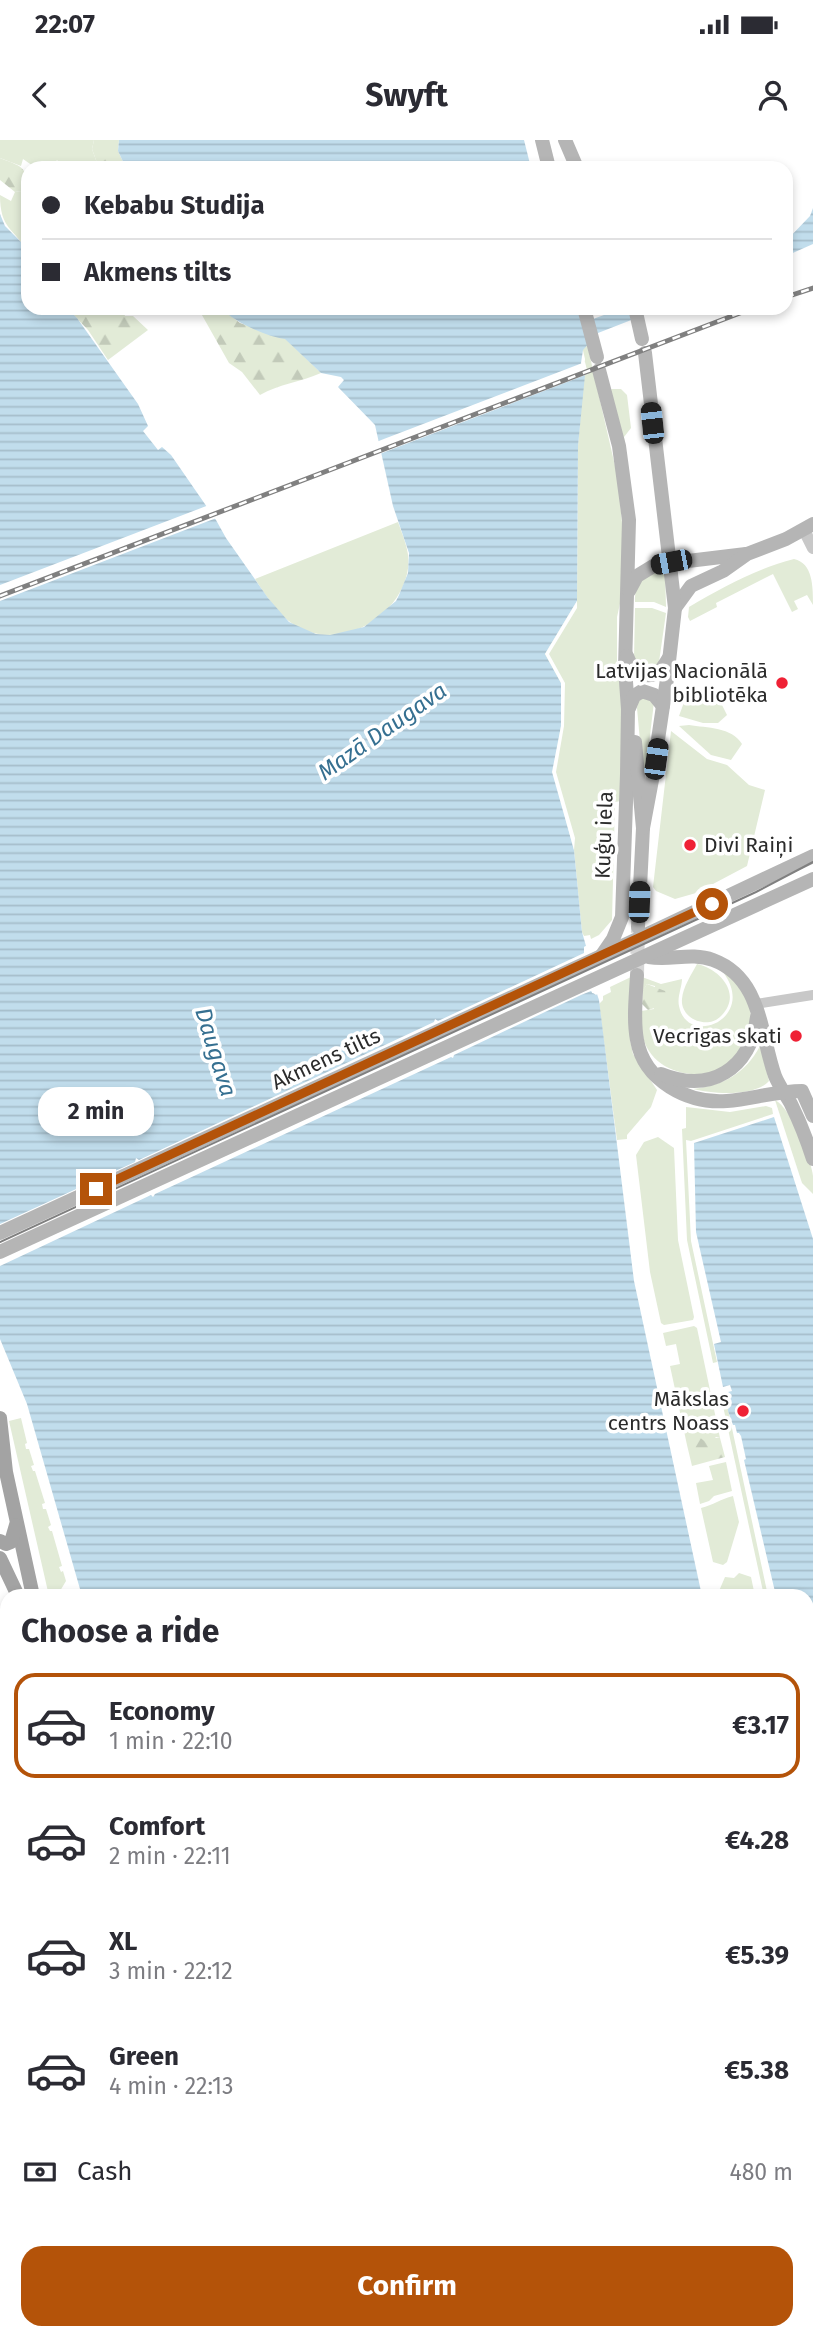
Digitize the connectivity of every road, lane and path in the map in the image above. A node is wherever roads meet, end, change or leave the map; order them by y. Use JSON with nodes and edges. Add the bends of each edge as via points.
{"nodes":[{"id":1,"x":542,"y":140,"type":"edge"},
{"id":2,"x":565,"y":140,"type":"edge"},
{"id":3,"x":547,"y":161,"type":"edge"},
{"id":4,"x":574,"y":161,"type":"edge"},
{"id":5,"x":586,"y":315,"type":"edge"},
{"id":6,"x":636,"y":315,"type":"edge"},
{"id":7,"x":809,"y":527,"type":"edge"},
{"id":8,"x":813,"y":548,"type":"edge"},
{"id":9,"x":747,"y":554,"type":"junction"},
{"id":10,"x":671,"y":562,"type":"junction"},
{"id":11,"x":628,"y":593,"type":"junction"},
{"id":12,"x":675,"y":608,"type":"junction"},
{"id":13,"x":625,"y":651,"type":"junction"},
{"id":14,"x":668,"y":658,"type":"junction"},
{"id":15,"x":663,"y":706,"type":"junction"},
{"id":16,"x":628,"y":709,"type":"junction"},
{"id":17,"x":643,"y":828,"type":"junction"},
{"id":18,"x":813,"y":856,"type":"edge"},
{"id":19,"x":813,"y":878,"type":"edge"},
{"id":20,"x":638,"y":927,"type":"tunnel mouth"},
{"id":21,"x":645,"y":956,"type":"junction"},
{"id":22,"x":598,"y":958,"type":"junction"},
{"id":23,"x":637,"y":975,"type":"tunnel mouth"},
{"id":24,"x":813,"y":995,"type":"edge"},
{"id":25,"x":757,"y":1008,"type":"junction"},
{"id":26,"x":650,"y":1069,"type":"junction"},
{"id":27,"x":807,"y":1089,"type":"edge"},
{"id":28,"x":783,"y":1092,"type":"junction"},
{"id":29,"x":813,"y":1116,"type":"edge"},
{"id":30,"x":813,"y":1159,"type":"edge"},
{"id":31,"x":0,"y":1233,"type":"edge"},
{"id":32,"x":0,"y":1252,"type":"edge"},
{"id":33,"x":0,"y":1422,"type":"edge"},
{"id":34,"x":3,"y":1466,"type":"edge"},
{"id":35,"x":16,"y":1521,"type":"junction"},
{"id":36,"x":0,"y":1541,"type":"edge"},
{"id":37,"x":0,"y":1558,"type":"edge"},
{"id":38,"x":15,"y":1589,"type":"edge"},
{"id":39,"x":31,"y":1589,"type":"edge"}],
"edges":[{"from":1,"to":3,"type":"main road"},
{"from":2,"to":4,"type":"main road"},
{"from":5,"to":11,"type":"main road","name":"Kuģu iela","via":[[619,446],[628,502]]},
{"from":6,"to":10,"type":"main road","name":"Kuģu iela"},
{"from":7,"to":8,"type":"street"},
{"from":7,"to":9,"type":"main road"},
{"from":9,"to":10,"type":"main road"},
{"from":9,"to":12,"type":"main road","via":[[723,572],[691,586]]},
{"from":10,"to":11,"type":"main road","via":[[645,569]]},
{"from":10,"to":12,"type":"main road","name":"Kuģu iela"},
{"from":11,"to":13,"type":"main road","name":"Kuģu iela"},
{"from":12,"to":14,"type":"main road","name":"Kuģu iela"},
{"from":13,"to":14,"type":"main road","via":[[629,663],[642,674],[659,672]]},
{"from":13,"to":16,"type":"main road","name":"Kuģu iela"},
{"from":14,"to":15,"type":"main road","name":"Kuģu iela"},
{"from":15,"to":16,"type":"main road","via":[[654,695],[642,691]]},
{"from":15,"to":17,"type":"main road","name":"Kuģu iela"},
{"from":16,"to":17,"type":"main road","name":"Kuģu iela"},
{"from":16,"to":22,"type":"main road","name":"Kuģu iela","via":[[621,917],[613,939]]},
{"from":17,"to":20,"type":"main road","name":"Kuģu iela"},
{"from":18,"to":22,"type":"main road","name":"Akmens tilts"},
{"from":19,"to":21,"type":"main road","name":"Akmens tilts"},
{"from":21,"to":25,"type":"main road","via":[[713,960],[743,981]]},
{"from":21,"to":32,"type":"main road","name":"Akmens tilts"},
{"from":22,"to":31,"type":"main road","name":"Akmens tilts"},
{"from":23,"to":26,"type":"main road","via":[[637,1039]]},
{"from":24,"to":25,"type":"street"},
{"from":25,"to":26,"type":"main road","via":[[749,1049],[727,1072],[706,1080],[685,1080]]},
{"from":25,"to":28,"type":"main road"},
{"from":26,"to":28,"type":"main road","via":[[674,1090],[702,1100]]},
{"from":27,"to":28,"type":"main road"},
{"from":27,"to":29,"type":"main road"},
{"from":28,"to":30,"type":"main road"},
{"from":33,"to":34,"type":"main road"},
{"from":34,"to":35,"type":"main road"},
{"from":35,"to":36,"type":"main road","via":[[11,1542]]},
{"from":35,"to":39,"type":"main road"},
{"from":37,"to":38,"type":"main road"}]}
